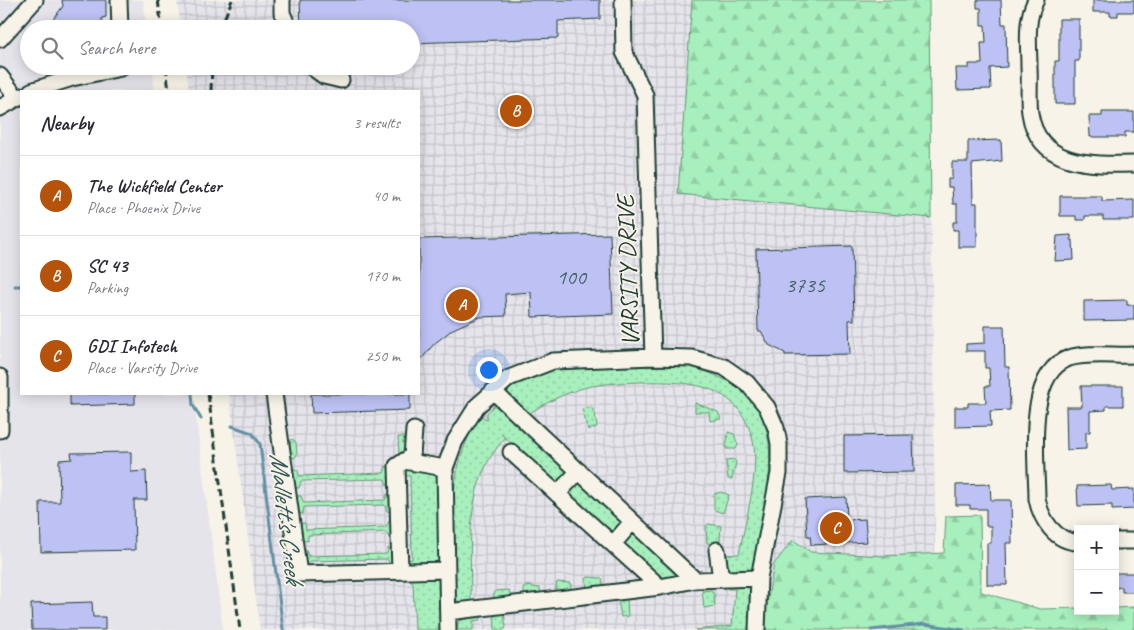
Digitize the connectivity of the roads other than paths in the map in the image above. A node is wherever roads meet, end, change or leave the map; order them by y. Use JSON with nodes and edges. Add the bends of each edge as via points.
{"nodes":[{"id":1,"x":35,"y":0,"type":"edge"},
{"id":2,"x":119,"y":0,"type":"edge"},
{"id":3,"x":282,"y":0,"type":"edge"},
{"id":4,"x":623,"y":0,"type":"edge"},
{"id":5,"x":1036,"y":0,"type":"edge"},
{"id":6,"x":120,"y":20,"type":"edge"},
{"id":7,"x":285,"y":20,"type":"edge"},
{"id":8,"x":0,"y":39,"type":"edge"},
{"id":9,"x":87,"y":75,"type":"edge"},
{"id":10,"x":323,"y":75,"type":"edge"},
{"id":11,"x":0,"y":76,"type":"edge"},
{"id":12,"x":341,"y":80,"type":"dead end"},
{"id":13,"x":37,"y":90,"type":"edge"},
{"id":14,"x":20,"y":93,"type":"edge"},
{"id":15,"x":20,"y":97,"type":"edge"},
{"id":16,"x":0,"y":108,"type":"edge"},
{"id":17,"x":1134,"y":164,"type":"edge"},
{"id":18,"x":1134,"y":355,"type":"edge"},
{"id":19,"x":653,"y":357,"type":"junction"},
{"id":20,"x":0,"y":376,"type":"edge"},
{"id":21,"x":493,"y":391,"type":"junction"},
{"id":22,"x":274,"y":395,"type":"edge"},
{"id":23,"x":0,"y":430,"type":"edge"},
{"id":24,"x":414,"y":430,"type":"dead end"},
{"id":25,"x":510,"y":452,"type":"dead end"},
{"id":26,"x":404,"y":461,"type":"junction"},
{"id":27,"x":446,"y":468,"type":"junction"},
{"id":28,"x":578,"y":471,"type":"junction"},
{"id":29,"x":557,"y":494,"type":"junction"},
{"id":30,"x":632,"y":522,"type":"junction"},
{"id":31,"x":1074,"y":541,"type":"edge"},
{"id":32,"x":1119,"y":541,"type":"edge"},
{"id":33,"x":1134,"y":541,"type":"edge"},
{"id":34,"x":613,"y":544,"type":"junction"},
{"id":35,"x":717,"y":550,"type":"dead end"},
{"id":36,"x":447,"y":570,"type":"junction"},
{"id":37,"x":400,"y":571,"type":"junction"},
{"id":38,"x":759,"y":578,"type":"junction"},
{"id":39,"x":721,"y":579,"type":"junction"},
{"id":40,"x":695,"y":580,"type":"junction"},
{"id":41,"x":660,"y":588,"type":"junction"},
{"id":42,"x":448,"y":612,"type":"junction"},
{"id":43,"x":448,"y":630,"type":"edge"},
{"id":44,"x":757,"y":630,"type":"edge"}],
"edges":[{"from":1,"to":8,"type":"street"},
{"from":2,"to":6,"type":"street"},
{"from":3,"to":7,"type":"street"},
{"from":4,"to":19,"type":"street","name":"VARSITY DRIVE","via":[[624,52],[646,95]]},
{"from":5,"to":17,"type":"street","via":[[1028,21],[1030,114],[1039,140],[1059,156],[1076,162]]},
{"from":9,"to":13,"type":"street"},
{"from":10,"to":12,"type":"street"},
{"from":11,"to":14,"type":"street"},
{"from":15,"to":16,"type":"street"},
{"from":18,"to":31,"type":"street","via":[[1069,358],[1058,364],[1039,394],[1036,419],[1037,499],[1050,527],[1061,538]]},
{"from":19,"to":21,"type":"street","via":[[553,361],[508,378]]},
{"from":19,"to":38,"type":"street","name":"VARSITY DRIVE","via":[[692,358],[724,367],[747,383],[766,407],[776,428],[779,473]]},
{"from":20,"to":23,"type":"street"},
{"from":21,"to":27,"type":"street","via":[[463,426]]},
{"from":21,"to":28,"type":"street"},
{"from":22,"to":37,"type":"street","via":[[298,574]]},
{"from":24,"to":26,"type":"street","via":[[412,456]]},
{"from":25,"to":29,"type":"street"},
{"from":26,"to":27,"type":"street"},
{"from":26,"to":37,"type":"street","via":[[397,466]]},
{"from":27,"to":36,"type":"street"},
{"from":28,"to":29,"type":"street"},
{"from":28,"to":30,"type":"street"},
{"from":29,"to":34,"type":"street"},
{"from":30,"to":34,"type":"street"},
{"from":30,"to":40,"type":"street"},
{"from":32,"to":33,"type":"street"},
{"from":34,"to":41,"type":"street"},
{"from":35,"to":39,"type":"street"},
{"from":36,"to":37,"type":"street"},
{"from":36,"to":42,"type":"street"},
{"from":38,"to":39,"type":"street"},
{"from":38,"to":44,"type":"street","name":"VARSITY DRIVE"},
{"from":39,"to":40,"type":"street"},
{"from":40,"to":41,"type":"street"},
{"from":41,"to":42,"type":"street"},
{"from":42,"to":43,"type":"street"}]}
